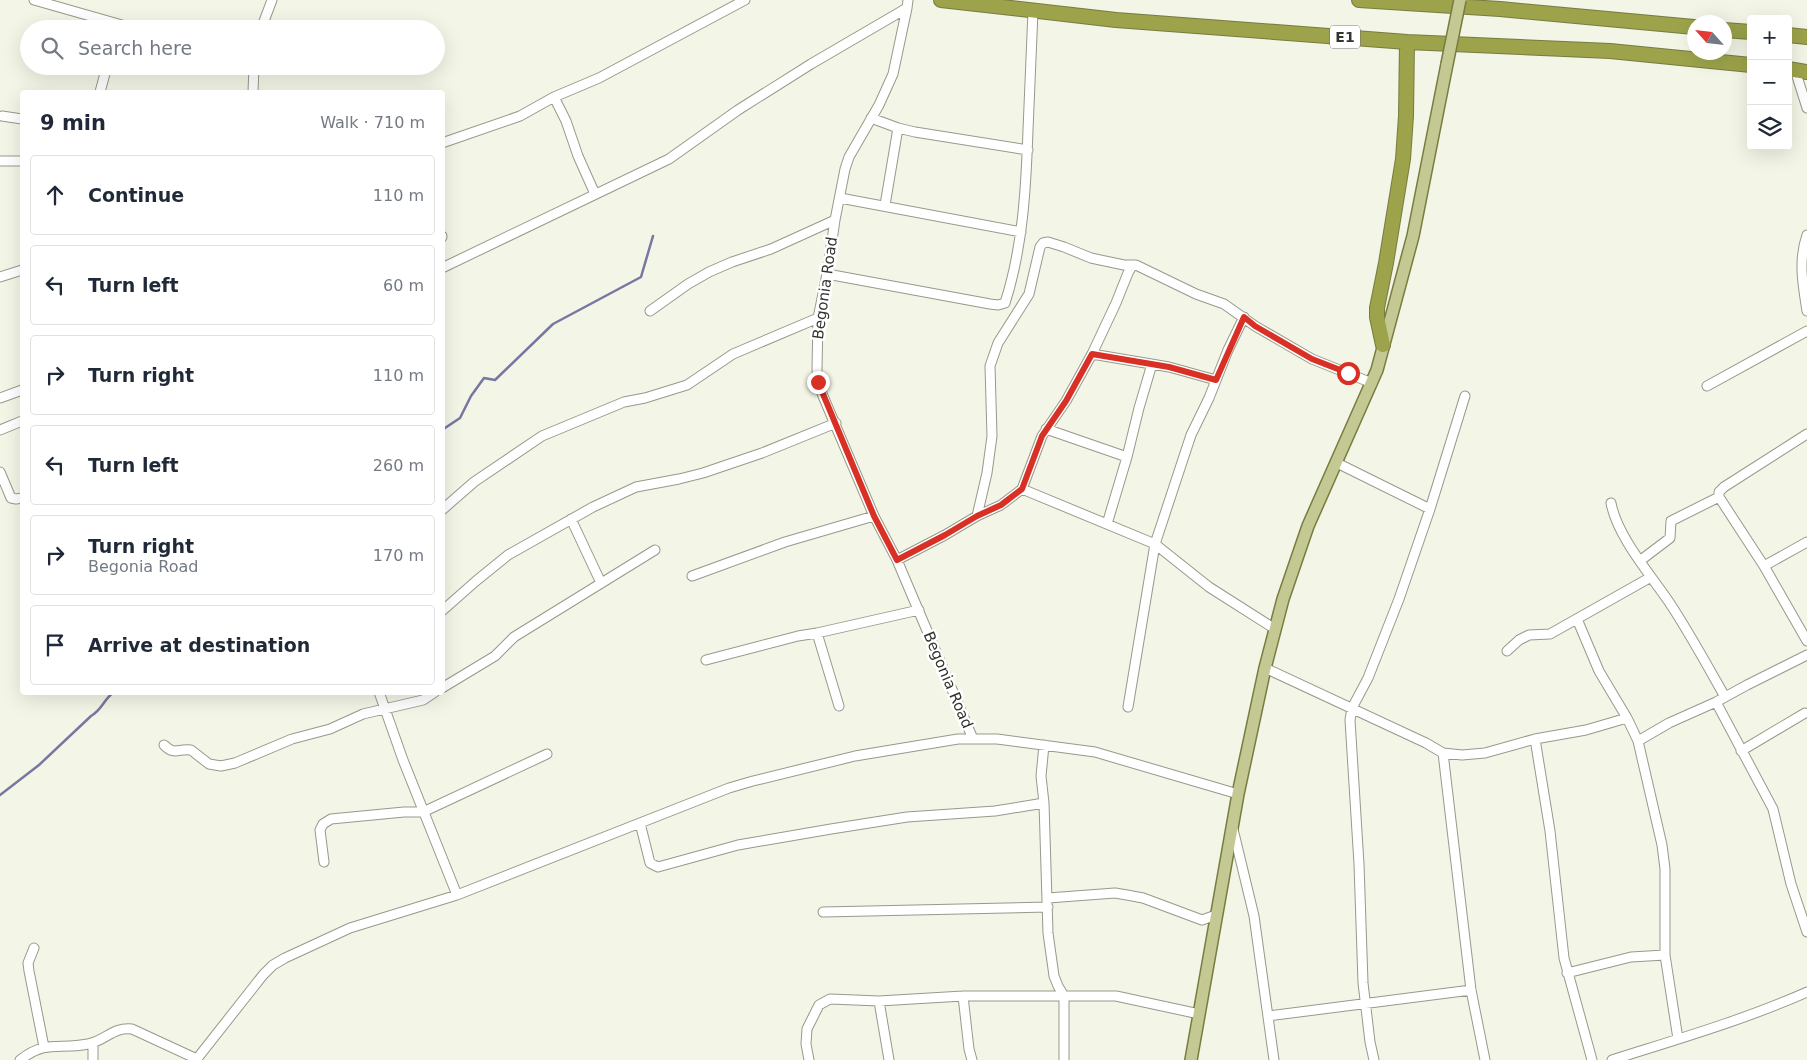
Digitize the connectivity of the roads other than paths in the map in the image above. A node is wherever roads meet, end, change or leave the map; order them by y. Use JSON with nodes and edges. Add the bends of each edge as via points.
{"nodes":[{"id":1,"x":34,"y":0,"type":"edge"},
{"id":2,"x":272,"y":0,"type":"edge"},
{"id":3,"x":745,"y":0,"type":"edge"},
{"id":4,"x":941,"y":0,"type":"edge"},
{"id":5,"x":1359,"y":0,"type":"edge"},
{"id":6,"x":1460,"y":0,"type":"edge"},
{"id":7,"x":1425,"y":2,"type":"edge"},
{"id":8,"x":907,"y":4,"type":"edge"},
{"id":9,"x":1033,"y":12,"type":"junction"},
{"id":10,"x":98,"y":20,"type":"edge"},
{"id":11,"x":265,"y":20,"type":"edge"},
{"id":12,"x":1687,"y":26,"type":"edge"},
{"id":13,"x":1732,"y":31,"type":"edge"},
{"id":14,"x":1747,"y":32,"type":"edge"},
{"id":15,"x":1792,"y":36,"type":"edge"},
{"id":16,"x":1807,"y":37,"type":"edge"},
{"id":17,"x":1407,"y":42,"type":"junction"},
{"id":18,"x":1747,"y":65,"type":"edge"},
{"id":19,"x":1797,"y":70,"type":"edge"},
{"id":20,"x":105,"y":75,"type":"edge"},
{"id":21,"x":254,"y":75,"type":"edge"},
{"id":22,"x":101,"y":90,"type":"edge"},
{"id":23,"x":254,"y":90,"type":"edge"},
{"id":24,"x":554,"y":97,"type":"junction"},
{"id":25,"x":1807,"y":108,"type":"edge"},
{"id":26,"x":2,"y":116,"type":"dead end"},
{"id":27,"x":871,"y":118,"type":"junction"},
{"id":28,"x":20,"y":119,"type":"edge"},
{"id":29,"x":898,"y":128,"type":"junction"},
{"id":30,"x":445,"y":141,"type":"edge"},
{"id":31,"x":1028,"y":150,"type":"junction"},
{"id":32,"x":0,"y":161,"type":"edge"},
{"id":33,"x":20,"y":161,"type":"edge"},
{"id":34,"x":595,"y":194,"type":"junction"},
{"id":35,"x":840,"y":198,"type":"junction"},
{"id":36,"x":885,"y":205,"type":"junction"},
{"id":37,"x":835,"y":220,"type":"junction"},
{"id":38,"x":1021,"y":232,"type":"junction"},
{"id":39,"x":1807,"y":235,"type":"edge"},
{"id":40,"x":1132,"y":266,"type":"junction"},
{"id":41,"x":445,"y":267,"type":"edge"},
{"id":42,"x":20,"y":271,"type":"edge"},
{"id":43,"x":828,"y":274,"type":"junction"},
{"id":44,"x":0,"y":277,"type":"edge"},
{"id":45,"x":650,"y":311,"type":"dead end"},
{"id":46,"x":1807,"y":311,"type":"edge"},
{"id":47,"x":1244,"y":317,"type":"junction"},
{"id":48,"x":818,"y":318,"type":"junction"},
{"id":49,"x":1807,"y":331,"type":"edge"},
{"id":50,"x":1383,"y":345,"type":"junction"},
{"id":51,"x":1092,"y":354,"type":"junction"},
{"id":52,"x":1152,"y":364,"type":"junction"},
{"id":53,"x":1216,"y":380,"type":"junction"},
{"id":54,"x":1372,"y":383,"type":"junction"},
{"id":55,"x":1707,"y":386,"type":"dead end"},
{"id":56,"x":20,"y":391,"type":"edge"},
{"id":57,"x":1465,"y":396,"type":"dead end"},
{"id":58,"x":0,"y":398,"type":"edge"},
{"id":59,"x":20,"y":422,"type":"edge"},
{"id":60,"x":836,"y":423,"type":"junction"},
{"id":61,"x":1046,"y":429,"type":"junction"},
{"id":62,"x":0,"y":430,"type":"edge"},
{"id":63,"x":1807,"y":434,"type":"edge"},
{"id":64,"x":1127,"y":457,"type":"junction"},
{"id":65,"x":1337,"y":462,"type":"junction"},
{"id":66,"x":0,"y":472,"type":"edge"},
{"id":67,"x":1022,"y":489,"type":"junction"},
{"id":68,"x":1719,"y":497,"type":"junction"},
{"id":69,"x":20,"y":498,"type":"edge"},
{"id":70,"x":1612,"y":503,"type":"dead end"},
{"id":71,"x":445,"y":507,"type":"edge"},
{"id":72,"x":1430,"y":510,"type":"junction"},
{"id":73,"x":874,"y":516,"type":"junction"},
{"id":74,"x":977,"y":516,"type":"junction"},
{"id":75,"x":570,"y":519,"type":"junction"},
{"id":76,"x":1107,"y":524,"type":"junction"},
{"id":77,"x":1807,"y":542,"type":"edge"},
{"id":78,"x":1155,"y":544,"type":"junction"},
{"id":79,"x":655,"y":550,"type":"dead end"},
{"id":80,"x":897,"y":560,"type":"junction"},
{"id":81,"x":1640,"y":560,"type":"junction"},
{"id":82,"x":1764,"y":566,"type":"junction"},
{"id":83,"x":692,"y":576,"type":"dead end"},
{"id":84,"x":1651,"y":577,"type":"junction"},
{"id":85,"x":601,"y":584,"type":"junction"},
{"id":86,"x":445,"y":608,"type":"edge"},
{"id":87,"x":919,"y":610,"type":"junction"},
{"id":88,"x":1577,"y":619,"type":"junction"},
{"id":89,"x":1275,"y":629,"type":"junction"},
{"id":90,"x":817,"y":633,"type":"junction"},
{"id":91,"x":1807,"y":641,"type":"edge"},
{"id":92,"x":1507,"y":651,"type":"dead end"},
{"id":93,"x":1807,"y":655,"type":"edge"},
{"id":94,"x":706,"y":660,"type":"dead end"},
{"id":95,"x":1265,"y":668,"type":"junction"},
{"id":96,"x":445,"y":686,"type":"edge"},
{"id":97,"x":380,"y":695,"type":"edge"},
{"id":98,"x":430,"y":695,"type":"edge"},
{"id":99,"x":1725,"y":697,"type":"junction"},
{"id":100,"x":1716,"y":702,"type":"junction"},
{"id":101,"x":839,"y":706,"type":"dead end"},
{"id":102,"x":1128,"y":707,"type":"dead end"},
{"id":103,"x":384,"y":708,"type":"junction"},
{"id":104,"x":1352,"y":708,"type":"junction"},
{"id":105,"x":1805,"y":713,"type":"dead end"},
{"id":106,"x":1627,"y":718,"type":"junction"},
{"id":107,"x":972,"y":739,"type":"junction"},
{"id":108,"x":1535,"y":739,"type":"junction"},
{"id":109,"x":1638,"y":742,"type":"junction"},
{"id":110,"x":164,"y":745,"type":"dead end"},
{"id":111,"x":1044,"y":746,"type":"junction"},
{"id":112,"x":1741,"y":751,"type":"junction"},
{"id":113,"x":1443,"y":753,"type":"junction"},
{"id":114,"x":547,"y":754,"type":"dead end"},
{"id":115,"x":1238,"y":794,"type":"junction"},
{"id":116,"x":1044,"y":803,"type":"junction"},
{"id":117,"x":423,"y":812,"type":"junction"},
{"id":118,"x":640,"y":823,"type":"junction"},
{"id":119,"x":1232,"y":826,"type":"junction"},
{"id":120,"x":324,"y":862,"type":"dead end"},
{"id":121,"x":457,"y":895,"type":"junction"},
{"id":122,"x":1048,"y":902,"type":"junction"},
{"id":123,"x":822,"y":912,"type":"dead end"},
{"id":124,"x":1216,"y":915,"type":"junction"},
{"id":125,"x":1807,"y":932,"type":"edge"},
{"id":126,"x":34,"y":948,"type":"dead end"},
{"id":127,"x":1665,"y":955,"type":"junction"},
{"id":128,"x":1567,"y":973,"type":"junction"},
{"id":129,"x":1471,"y":990,"type":"junction"},
{"id":130,"x":1807,"y":992,"type":"edge"},
{"id":131,"x":963,"y":996,"type":"junction"},
{"id":132,"x":1064,"y":996,"type":"junction"},
{"id":133,"x":879,"y":1000,"type":"junction"},
{"id":134,"x":1365,"y":1003,"type":"junction"},
{"id":135,"x":1199,"y":1014,"type":"junction"},
{"id":136,"x":1268,"y":1016,"type":"junction"},
{"id":137,"x":1678,"y":1039,"type":"junction"},
{"id":138,"x":93,"y":1043,"type":"junction"},
{"id":139,"x":44,"y":1047,"type":"junction"},
{"id":140,"x":197,"y":1059,"type":"edge"},
{"id":141,"x":20,"y":1060,"type":"edge"},
{"id":142,"x":92,"y":1060,"type":"edge"},
{"id":143,"x":809,"y":1060,"type":"edge"},
{"id":144,"x":889,"y":1060,"type":"edge"},
{"id":145,"x":972,"y":1060,"type":"edge"},
{"id":146,"x":1064,"y":1060,"type":"edge"},
{"id":147,"x":1191,"y":1060,"type":"edge"},
{"id":148,"x":1274,"y":1060,"type":"edge"},
{"id":149,"x":1374,"y":1060,"type":"edge"},
{"id":150,"x":1485,"y":1060,"type":"edge"},
{"id":151,"x":1592,"y":1060,"type":"edge"},
{"id":152,"x":1612,"y":1060,"type":"edge"}],
"edges":[{"from":1,"to":10,"type":"street"},
{"from":2,"to":11,"type":"street"},
{"from":3,"to":24,"type":"street","via":[[599,78]]},
{"from":4,"to":9,"type":"highway","number":"E1"},
{"from":5,"to":7,"type":"highway"},
{"from":6,"to":50,"type":"main road","bridge":true,"via":[[1413,236]]},
{"from":7,"to":12,"type":"highway"},
{"from":8,"to":27,"type":"street","name":"Begonia Road","via":[[893,74]]},
{"from":8,"to":34,"type":"street","via":[[738,110],[669,159]]},
{"from":9,"to":17,"type":"highway","number":"E1"},
{"from":9,"to":31,"type":"street"},
{"from":13,"to":14,"type":"highway"},
{"from":15,"to":16,"type":"highway"},
{"from":17,"to":18,"type":"highway","number":"E1","via":[[1610,51]]},
{"from":17,"to":50,"type":"highway","via":[[1403,159],[1376,317]]},
{"from":19,"to":25,"type":"street"},
{"from":20,"to":22,"type":"street"},
{"from":21,"to":23,"type":"street"},
{"from":24,"to":30,"type":"street","via":[[520,116]]},
{"from":24,"to":34,"type":"street"},
{"from":26,"to":28,"type":"street"},
{"from":27,"to":29,"type":"street"},
{"from":27,"to":35,"type":"street","name":"Begonia Road","via":[[849,157]]},
{"from":29,"to":31,"type":"street"},
{"from":29,"to":36,"type":"street"},
{"from":31,"to":38,"type":"street"},
{"from":32,"to":33,"type":"street"},
{"from":34,"to":41,"type":"street"},
{"from":35,"to":36,"type":"street"},
{"from":35,"to":37,"type":"street","name":"Begonia Road"},
{"from":36,"to":38,"type":"street"},
{"from":37,"to":43,"type":"street","name":"Begonia Road"},
{"from":37,"to":45,"type":"street","via":[[709,272]]},
{"from":38,"to":43,"type":"street","via":[[1014,277],[1005,303],[998,305]]},
{"from":39,"to":46,"type":"street","via":[[1802,274]]},
{"from":40,"to":47,"type":"street","via":[[1224,304]]},
{"from":40,"to":51,"type":"street"},
{"from":40,"to":74,"type":"street","via":[[1091,258],[1048,242],[1040,247],[1029,294],[998,343],[990,366],[992,436]]},
{"from":42,"to":44,"type":"street"},
{"from":43,"to":48,"type":"street","name":"Begonia Road"},
{"from":47,"to":53,"type":"street"},
{"from":47,"to":54,"type":"street","via":[[1312,359]]},
{"from":48,"to":60,"type":"street","name":"Begonia Road","via":[[818,382]]},
{"from":48,"to":71,"type":"street","via":[[733,354],[687,385],[624,402],[542,436],[474,482]]},
{"from":49,"to":55,"type":"street"},
{"from":50,"to":54,"type":"main road"},
{"from":51,"to":52,"type":"street"},
{"from":51,"to":61,"type":"street"},
{"from":52,"to":53,"type":"street"},
{"from":52,"to":64,"type":"street"},
{"from":53,"to":78,"type":"street","via":[[1191,435]]},
{"from":54,"to":65,"type":"main road"},
{"from":56,"to":58,"type":"street"},
{"from":57,"to":72,"type":"street"},
{"from":59,"to":62,"type":"street"},
{"from":60,"to":73,"type":"street","name":"Begonia Road"},
{"from":60,"to":75,"type":"street","via":[[703,473],[636,487]]},
{"from":61,"to":64,"type":"street"},
{"from":61,"to":67,"type":"street"},
{"from":63,"to":68,"type":"street","via":[[1724,488]]},
{"from":64,"to":76,"type":"street"},
{"from":65,"to":72,"type":"street"},
{"from":65,"to":89,"type":"main road","via":[[1302,542]]},
{"from":66,"to":69,"type":"street","via":[[11,498]]},
{"from":67,"to":74,"type":"street","via":[[1001,505]]},
{"from":67,"to":76,"type":"street"},
{"from":68,"to":81,"type":"street","via":[[1671,522],[1670,538]]},
{"from":68,"to":82,"type":"street"},
{"from":70,"to":81,"type":"street","via":[[1614,516]]},
{"from":72,"to":104,"type":"street","via":[[1396,608],[1368,678]]},
{"from":73,"to":80,"type":"street","name":"Begonia Road"},
{"from":73,"to":83,"type":"street","via":[[785,542]]},
{"from":74,"to":80,"type":"street"},
{"from":75,"to":85,"type":"street"},
{"from":75,"to":86,"type":"street","via":[[508,555]]},
{"from":76,"to":78,"type":"street"},
{"from":77,"to":82,"type":"street"},
{"from":78,"to":89,"type":"street","via":[[1209,587]]},
{"from":78,"to":102,"type":"street"},
{"from":79,"to":85,"type":"street"},
{"from":80,"to":87,"type":"street","name":"Begonia Road"},
{"from":81,"to":84,"type":"street"},
{"from":82,"to":91,"type":"street"},
{"from":84,"to":88,"type":"street"},
{"from":84,"to":99,"type":"street"},
{"from":85,"to":96,"type":"street","via":[[514,637],[495,656]]},
{"from":87,"to":90,"type":"street"},
{"from":87,"to":107,"type":"street","name":"Begonia Road"},
{"from":88,"to":92,"type":"street","via":[[1550,634],[1520,640]]},
{"from":88,"to":106,"type":"street","via":[[1598,671]]},
{"from":89,"to":95,"type":"main road"},
{"from":90,"to":94,"type":"street"},
{"from":90,"to":101,"type":"street"},
{"from":93,"to":99,"type":"street"},
{"from":95,"to":104,"type":"street"},
{"from":95,"to":115,"type":"main road"},
{"from":97,"to":103,"type":"street"},
{"from":98,"to":103,"type":"street","via":[[423,700]]},
{"from":99,"to":100,"type":"street"},
{"from":100,"to":109,"type":"street","via":[[1669,723]]},
{"from":100,"to":112,"type":"street"},
{"from":103,"to":110,"type":"street","via":[[221,766],[209,764],[191,750],[176,752]]},
{"from":103,"to":117,"type":"street"},
{"from":104,"to":113,"type":"street"},
{"from":104,"to":134,"type":"street","via":[[1350,728]]},
{"from":105,"to":112,"type":"street"},
{"from":106,"to":108,"type":"street","via":[[1586,730]]},
{"from":106,"to":109,"type":"street"},
{"from":107,"to":111,"type":"street"},
{"from":107,"to":118,"type":"street","via":[[958,738],[855,756],[753,781]]},
{"from":108,"to":113,"type":"street","via":[[1485,753],[1462,756]]},
{"from":108,"to":128,"type":"street"},
{"from":109,"to":127,"type":"street","via":[[1662,845]]},
{"from":111,"to":115,"type":"street","via":[[1095,752]]},
{"from":111,"to":116,"type":"street","via":[[1041,776]]},
{"from":112,"to":125,"type":"street","via":[[1773,809],[1791,884]]},
{"from":113,"to":129,"type":"street"},
{"from":114,"to":117,"type":"street"},
{"from":115,"to":119,"type":"main road"},
{"from":116,"to":118,"type":"street","via":[[831,828],[738,845],[658,867],[650,863]]},
{"from":116,"to":122,"type":"street"},
{"from":117,"to":120,"type":"street","via":[[331,819],[320,830]]},
{"from":117,"to":121,"type":"street"},
{"from":118,"to":121,"type":"street"},
{"from":119,"to":124,"type":"main road"},
{"from":119,"to":136,"type":"street","via":[[1254,916]]},
{"from":121,"to":140,"type":"street","via":[[350,928],[273,965]]},
{"from":122,"to":123,"type":"street"},
{"from":122,"to":124,"type":"street","via":[[1115,893],[1143,898],[1202,920]]},
{"from":122,"to":132,"type":"street","via":[[1053,968]]},
{"from":124,"to":135,"type":"main road"},
{"from":126,"to":139,"type":"street","via":[[28,964]]},
{"from":127,"to":128,"type":"street","via":[[1625,958]]},
{"from":127,"to":137,"type":"street"},
{"from":128,"to":151,"type":"street"},
{"from":129,"to":134,"type":"street"},
{"from":129,"to":150,"type":"street"},
{"from":130,"to":137,"type":"street"},
{"from":131,"to":132,"type":"street"},
{"from":131,"to":133,"type":"street"},
{"from":131,"to":145,"type":"street"},
{"from":132,"to":135,"type":"street","via":[[1116,996]]},
{"from":132,"to":146,"type":"street"},
{"from":133,"to":143,"type":"street","via":[[830,999],[819,1004],[807,1029]]},
{"from":133,"to":144,"type":"street"},
{"from":134,"to":136,"type":"street"},
{"from":134,"to":149,"type":"street"},
{"from":135,"to":147,"type":"main road"},
{"from":136,"to":148,"type":"street"},
{"from":137,"to":152,"type":"street"},
{"from":138,"to":139,"type":"street"},
{"from":138,"to":140,"type":"street","via":[[119,1028],[132,1029]]},
{"from":138,"to":142,"type":"street"},
{"from":139,"to":141,"type":"street"}]}
